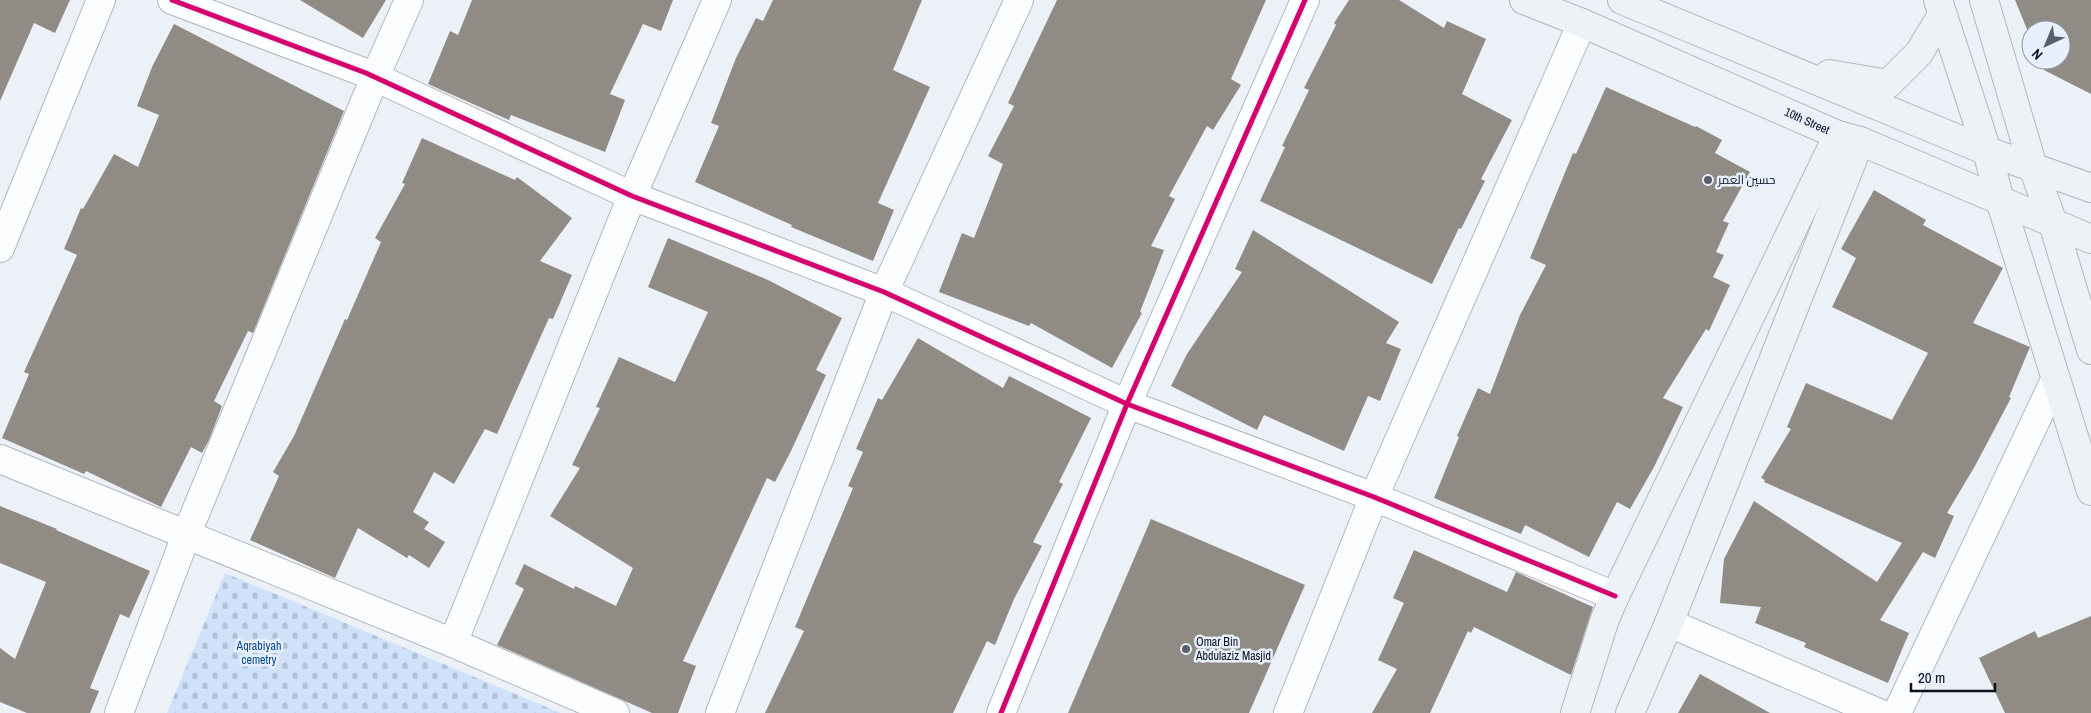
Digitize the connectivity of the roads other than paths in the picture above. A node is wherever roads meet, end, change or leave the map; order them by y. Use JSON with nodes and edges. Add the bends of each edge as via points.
{"nodes":[{"id":1,"x":101,"y":0,"type":"edge"},
{"id":2,"x":172,"y":0,"type":"edge"},
{"id":3,"x":410,"y":0,"type":"edge"},
{"id":4,"x":717,"y":0,"type":"edge"},
{"id":5,"x":1019,"y":0,"type":"edge"},
{"id":6,"x":1305,"y":0,"type":"edge"},
{"id":7,"x":1524,"y":0,"type":"edge"},
{"id":8,"x":1622,"y":0,"type":"edge"},
{"id":9,"x":1984,"y":0,"type":"edge"},
{"id":10,"x":1940,"y":7,"type":"edge"},
{"id":11,"x":1582,"y":23,"type":"junction"},
{"id":12,"x":1784,"y":67,"type":"junction"},
{"id":13,"x":375,"y":77,"type":"junction"},
{"id":14,"x":1849,"y":138,"type":"junction"},
{"id":15,"x":1987,"y":151,"type":"junction"},
{"id":16,"x":2033,"y":167,"type":"junction"},
{"id":17,"x":2091,"y":188,"type":"edge"},
{"id":18,"x":632,"y":196,"type":"junction"},
{"id":19,"x":2000,"y":200,"type":"junction"},
{"id":20,"x":2053,"y":223,"type":"junction"},
{"id":21,"x":2091,"y":239,"type":"edge"},
{"id":22,"x":0,"y":248,"type":"edge"},
{"id":23,"x":884,"y":292,"type":"junction"},
{"id":24,"x":2091,"y":350,"type":"edge"},
{"id":25,"x":2055,"y":380,"type":"junction"},
{"id":26,"x":1127,"y":404,"type":"junction"},
{"id":27,"x":0,"y":459,"type":"edge"},
{"id":28,"x":2091,"y":491,"type":"edge"},
{"id":29,"x":1374,"y":497,"type":"junction"},
{"id":30,"x":187,"y":533,"type":"junction"},
{"id":31,"x":1615,"y":596,"type":"junction"},
{"id":32,"x":1669,"y":623,"type":"junction"},
{"id":33,"x":453,"y":643,"type":"junction"},
{"id":34,"x":119,"y":713,"type":"edge"},
{"id":35,"x":615,"y":713,"type":"edge"},
{"id":36,"x":720,"y":713,"type":"edge"},
{"id":37,"x":1002,"y":713,"type":"edge"},
{"id":38,"x":1288,"y":713,"type":"edge"},
{"id":39,"x":1575,"y":713,"type":"edge"},
{"id":40,"x":1630,"y":713,"type":"edge"},
{"id":41,"x":1879,"y":713,"type":"edge"},
{"id":42,"x":1897,"y":713,"type":"edge"}],
"edges":[{"from":1,"to":22,"type":"street"},
{"from":2,"to":13,"type":"street"},
{"from":3,"to":13,"type":"street"},
{"from":4,"to":18,"type":"street"},
{"from":5,"to":23,"type":"street"},
{"from":6,"to":26,"type":"street"},
{"from":7,"to":11,"type":"street","name":"10th Street"},
{"from":8,"to":12,"type":"street"},
{"from":9,"to":16,"type":"street"},
{"from":10,"to":12,"type":"street","via":[[1919,53],[1888,84]]},
{"from":10,"to":15,"type":"street"},
{"from":11,"to":14,"type":"street","name":"10th Street"},
{"from":11,"to":29,"type":"street"},
{"from":12,"to":15,"type":"street"},
{"from":13,"to":18,"type":"street"},
{"from":13,"to":30,"type":"street"},
{"from":14,"to":19,"type":"street","name":"10th Street"},
{"from":14,"to":31,"type":"street"},
{"from":14,"to":32,"type":"street"},
{"from":15,"to":16,"type":"street"},
{"from":15,"to":19,"type":"street"},
{"from":16,"to":17,"type":"street"},
{"from":16,"to":20,"type":"street"},
{"from":18,"to":23,"type":"street"},
{"from":18,"to":33,"type":"street"},
{"from":19,"to":20,"type":"street","name":"10th Street"},
{"from":19,"to":25,"type":"street"},
{"from":20,"to":21,"type":"street","name":"10th Street"},
{"from":20,"to":24,"type":"street"},
{"from":23,"to":26,"type":"street"},
{"from":23,"to":36,"type":"street"},
{"from":25,"to":28,"type":"street"},
{"from":25,"to":42,"type":"street"},
{"from":26,"to":29,"type":"street"},
{"from":26,"to":37,"type":"street"},
{"from":27,"to":30,"type":"street"},
{"from":29,"to":31,"type":"street"},
{"from":29,"to":38,"type":"street"},
{"from":30,"to":33,"type":"street"},
{"from":30,"to":34,"type":"street"},
{"from":31,"to":39,"type":"street"},
{"from":32,"to":40,"type":"street"},
{"from":32,"to":41,"type":"street"},
{"from":33,"to":35,"type":"street"}]}
